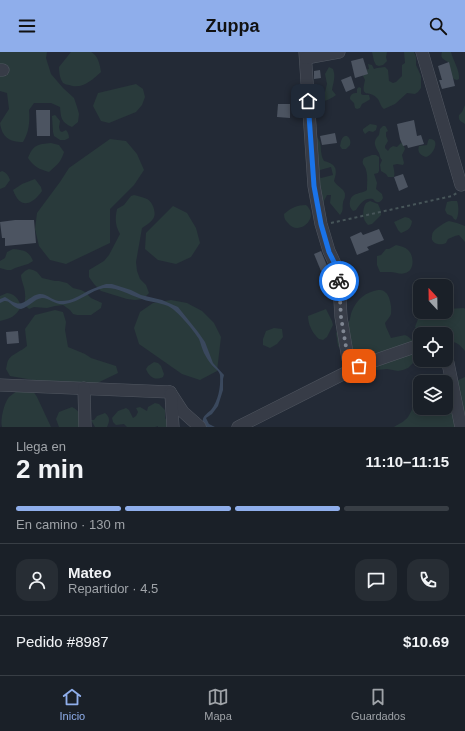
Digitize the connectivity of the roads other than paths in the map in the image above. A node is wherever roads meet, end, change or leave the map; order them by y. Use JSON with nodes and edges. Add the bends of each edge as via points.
{"nodes":[{"id":1,"x":338,"y":52,"type":"edge"},
{"id":2,"x":422,"y":52,"type":"edge"},
{"id":3,"x":305,"y":55,"type":"edge"},
{"id":4,"x":461,"y":185,"type":"dead end"},
{"id":5,"x":413,"y":347,"type":"edge"},
{"id":6,"x":359,"y":366,"type":"junction"},
{"id":7,"x":449,"y":367,"type":"edge"},
{"id":8,"x":0,"y":386,"type":"edge"},
{"id":9,"x":84,"y":388,"type":"junction"},
{"id":10,"x":170,"y":392,"type":"junction"},
{"id":11,"x":85,"y":427,"type":"edge"},
{"id":12,"x":173,"y":427,"type":"edge"},
{"id":13,"x":200,"y":427,"type":"edge"},
{"id":14,"x":238,"y":427,"type":"edge"},
{"id":15,"x":461,"y":427,"type":"edge"}],
"edges":[{"from":1,"to":3,"type":"street"},
{"from":2,"to":4,"type":"street"},
{"from":3,"to":6,"type":"street","via":[[314,186],[321,224],[336,266],[348,359],[352,364]]},
{"from":5,"to":6,"type":"street"},
{"from":6,"to":14,"type":"street"},
{"from":7,"to":15,"type":"street"},
{"from":8,"to":9,"type":"street"},
{"from":9,"to":10,"type":"street"},
{"from":9,"to":11,"type":"street"},
{"from":10,"to":12,"type":"street"},
{"from":10,"to":13,"type":"street","via":[[183,412]]}]}
